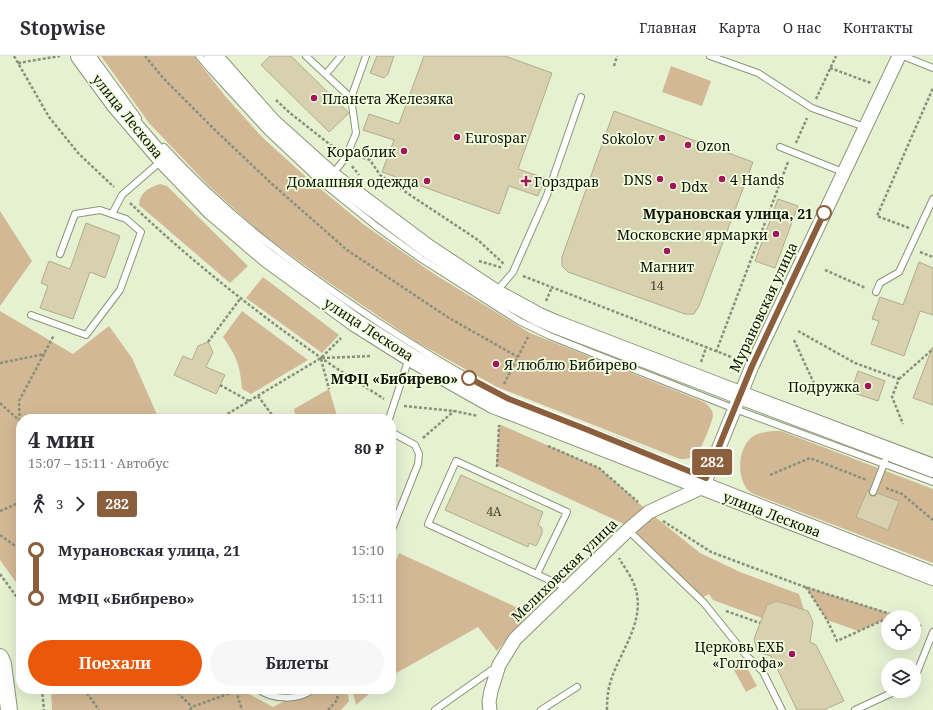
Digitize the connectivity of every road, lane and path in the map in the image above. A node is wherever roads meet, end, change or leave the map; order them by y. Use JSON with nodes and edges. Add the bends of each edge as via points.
{"nodes":[{"id":1,"x":60,"y":56,"type":"edge"},
{"id":2,"x":80,"y":56,"type":"edge"},
{"id":3,"x":93,"y":56,"type":"edge"},
{"id":4,"x":145,"y":56,"type":"edge"},
{"id":5,"x":199,"y":56,"type":"edge"},
{"id":6,"x":306,"y":56,"type":"edge"},
{"id":7,"x":341,"y":56,"type":"edge"},
{"id":8,"x":366,"y":56,"type":"edge"},
{"id":9,"x":617,"y":56,"type":"edge"},
{"id":10,"x":710,"y":56,"type":"edge"},
{"id":11,"x":899,"y":56,"type":"edge"},
{"id":12,"x":903,"y":56,"type":"edge"},
{"id":13,"x":219,"y":58,"type":"edge"},
{"id":14,"x":18,"y":63,"type":"dead end"},
{"id":15,"x":614,"y":66,"type":"dead end"},
{"id":16,"x":830,"y":68,"type":"dead end"},
{"id":17,"x":933,"y":68,"type":"edge"},
{"id":18,"x":326,"y":74,"type":"junction"},
{"id":19,"x":883,"y":88,"type":"junction"},
{"id":20,"x":933,"y":88,"type":"edge"},
{"id":21,"x":581,"y":97,"type":"dead end"},
{"id":22,"x":274,"y":98,"type":"dead end"},
{"id":23,"x":351,"y":98,"type":"junction"},
{"id":24,"x":140,"y":121,"type":"dead end"},
{"id":25,"x":865,"y":127,"type":"junction"},
{"id":26,"x":158,"y":141,"type":"dead end"},
{"id":27,"x":780,"y":147,"type":"dead end"},
{"id":28,"x":792,"y":152,"type":"junction"},
{"id":29,"x":346,"y":157,"type":"junction"},
{"id":30,"x":162,"y":160,"type":"junction"},
{"id":31,"x":843,"y":172,"type":"junction"},
{"id":32,"x":331,"y":176,"type":"junction"},
{"id":33,"x":933,"y":199,"type":"edge"},
{"id":34,"x":112,"y":214,"type":"junction"},
{"id":35,"x":918,"y":232,"type":"junction"},
{"id":36,"x":60,"y":254,"type":"dead end"},
{"id":37,"x":825,"y":270,"type":"dead end"},
{"id":38,"x":513,"y":272,"type":"junction"},
{"id":39,"x":552,"y":287,"type":"junction"},
{"id":40,"x":876,"y":292,"type":"joint"},
{"id":41,"x":495,"y":293,"type":"junction"},
{"id":42,"x":240,"y":299,"type":"dead end"},
{"id":43,"x":544,"y":305,"type":"dead end"},
{"id":44,"x":31,"y":315,"type":"dead end"},
{"id":45,"x":59,"y":325,"type":"junction"},
{"id":46,"x":798,"y":331,"type":"dead end"},
{"id":47,"x":530,"y":333,"type":"dead end"},
{"id":48,"x":341,"y":338,"type":"dead end"},
{"id":49,"x":794,"y":340,"type":"dead end"},
{"id":50,"x":208,"y":342,"type":"dead end"},
{"id":51,"x":706,"y":348,"type":"junction"},
{"id":52,"x":933,"y":349,"type":"edge"},
{"id":53,"x":716,"y":352,"type":"junction"},
{"id":54,"x":45,"y":354,"type":"junction"},
{"id":55,"x":372,"y":356,"type":"dead end"},
{"id":56,"x":410,"y":357,"type":"junction"},
{"id":57,"x":518,"y":357,"type":"junction"},
{"id":58,"x":321,"y":358,"type":"junction"},
{"id":59,"x":738,"y":360,"type":"dead end"},
{"id":60,"x":0,"y":363,"type":"edge"},
{"id":61,"x":699,"y":366,"type":"dead end"},
{"id":62,"x":898,"y":379,"type":"junction"},
{"id":63,"x":220,"y":385,"type":"dead end"},
{"id":64,"x":329,"y":389,"type":"dead end"},
{"id":65,"x":818,"y":392,"type":"dead end"},
{"id":66,"x":498,"y":394,"type":"junction"},
{"id":67,"x":258,"y":396,"type":"junction"},
{"id":68,"x":249,"y":401,"type":"junction"},
{"id":69,"x":737,"y":402,"type":"junction"},
{"id":70,"x":0,"y":403,"type":"edge"},
{"id":71,"x":454,"y":411,"type":"dead end"},
{"id":72,"x":20,"y":414,"type":"edge"},
{"id":73,"x":227,"y":414,"type":"edge"},
{"id":74,"x":271,"y":414,"type":"edge"},
{"id":75,"x":390,"y":414,"type":"edge"},
{"id":76,"x":16,"y":417,"type":"edge"},
{"id":77,"x":499,"y":424,"type":"dead end"},
{"id":78,"x":903,"y":424,"type":"dead end"},
{"id":79,"x":396,"y":435,"type":"edge"},
{"id":80,"x":415,"y":445,"type":"junction"},
{"id":81,"x":886,"y":458,"type":"junction"},
{"id":82,"x":933,"y":468,"type":"edge"},
{"id":83,"x":770,"y":475,"type":"dead end"},
{"id":84,"x":499,"y":481,"type":"junction"},
{"id":85,"x":707,"y":482,"type":"junction"},
{"id":86,"x":933,"y":482,"type":"edge"},
{"id":87,"x":876,"y":484,"type":"junction"},
{"id":88,"x":873,"y":492,"type":"dead end"},
{"id":89,"x":16,"y":505,"type":"edge"},
{"id":90,"x":0,"y":511,"type":"edge"},
{"id":91,"x":396,"y":519,"type":"edge"},
{"id":92,"x":810,"y":520,"type":"dead end"},
{"id":93,"x":933,"y":520,"type":"edge"},
{"id":94,"x":824,"y":526,"type":"dead end"},
{"id":95,"x":628,"y":530,"type":"junction"},
{"id":96,"x":0,"y":535,"type":"edge"},
{"id":97,"x":612,"y":545,"type":"junction"},
{"id":98,"x":16,"y":546,"type":"edge"},
{"id":99,"x":0,"y":574,"type":"edge"},
{"id":100,"x":537,"y":574,"type":"junction"},
{"id":101,"x":933,"y":576,"type":"edge"},
{"id":102,"x":806,"y":587,"type":"dead end"},
{"id":103,"x":567,"y":588,"type":"junction"},
{"id":104,"x":16,"y":596,"type":"edge"},
{"id":105,"x":704,"y":603,"type":"junction"},
{"id":106,"x":881,"y":621,"type":"edge"},
{"id":107,"x":760,"y":623,"type":"dead end"},
{"id":108,"x":933,"y":632,"type":"edge"},
{"id":109,"x":0,"y":657,"type":"edge"},
{"id":110,"x":921,"y":662,"type":"edge"},
{"id":111,"x":498,"y":665,"type":"junction"},
{"id":112,"x":576,"y":688,"type":"dead end"},
{"id":113,"x":42,"y":694,"type":"edge"},
{"id":114,"x":88,"y":694,"type":"edge"},
{"id":115,"x":179,"y":694,"type":"edge"},
{"id":116,"x":225,"y":694,"type":"edge"},
{"id":117,"x":237,"y":694,"type":"edge"},
{"id":118,"x":267,"y":694,"type":"edge"},
{"id":119,"x":307,"y":694,"type":"edge"},
{"id":120,"x":336,"y":694,"type":"edge"},
{"id":121,"x":881,"y":698,"type":"edge"},
{"id":122,"x":192,"y":706,"type":"junction"},
{"id":123,"x":9,"y":710,"type":"edge"},
{"id":124,"x":44,"y":710,"type":"edge"},
{"id":125,"x":99,"y":710,"type":"edge"},
{"id":126,"x":190,"y":710,"type":"edge"},
{"id":127,"x":242,"y":710,"type":"edge"},
{"id":128,"x":328,"y":710,"type":"edge"},
{"id":129,"x":435,"y":710,"type":"edge"},
{"id":130,"x":490,"y":710,"type":"edge"},
{"id":131,"x":541,"y":710,"type":"edge"},
{"id":132,"x":607,"y":710,"type":"edge"},
{"id":133,"x":782,"y":710,"type":"edge"},
{"id":134,"x":855,"y":710,"type":"edge"}],
"edges":[{"from":1,"to":14,"type":"path"},
{"from":2,"to":30,"type":"main road","name":"улица Лескова","via":[[116,105]]},
{"from":3,"to":24,"type":"lane","name":"улица Лескова"},
{"from":4,"to":57,"type":"path","via":[[164,79],[221,136],[347,250],[449,318]]},
{"from":5,"to":69,"type":"lane","via":[[267,131],[319,180],[420,258],[519,321],[550,336]]},
{"from":6,"to":18,"type":"lane"},
{"from":7,"to":18,"type":"lane"},
{"from":8,"to":23,"type":"lane"},
{"from":9,"to":15,"type":"path"},
{"from":10,"to":25,"type":"lane","via":[[758,73],[812,108]]},
{"from":11,"to":19,"type":"street","name":"Мурановская улица"},
{"from":12,"to":17,"type":"lane"},
{"from":13,"to":32,"type":"main road","via":[[272,123]]},
{"from":16,"to":19,"type":"path"},
{"from":18,"to":23,"type":"lane"},
{"from":19,"to":25,"type":"street","name":"Мурановская улица"},
{"from":20,"to":35,"type":"path","via":[[877,216]]},
{"from":21,"to":38,"type":"lane","via":[[546,195]]},
{"from":22,"to":29,"type":"path"},
{"from":23,"to":29,"type":"lane","via":[[356,133]]},
{"from":25,"to":31,"type":"street","name":"Мурановская улица"},
{"from":26,"to":66,"type":"lane","name":"улица Лескова","via":[[219,202],[275,249],[414,345]]},
{"from":27,"to":28,"type":"lane"},
{"from":28,"to":31,"type":"lane"},
{"from":28,"to":53,"type":"path"},
{"from":29,"to":32,"type":"lane"},
{"from":29,"to":38,"type":"path","via":[[359,156],[370,160],[380,175],[478,240]]},
{"from":30,"to":34,"type":"lane","via":[[122,195]]},
{"from":30,"to":56,"type":"main road","name":"улица Лескова","via":[[212,211],[267,258],[356,323]]},
{"from":31,"to":69,"type":"street","name":"Мурановская улица"},
{"from":32,"to":41,"type":"main road","via":[[427,248]]},
{"from":33,"to":35,"type":"lane"},
{"from":34,"to":36,"type":"lane","via":[[100,210],[75,214]]},
{"from":34,"to":45,"type":"lane","via":[[126,219],[141,232],[120,290],[86,335]]},
{"from":35,"to":40,"type":"lane","via":[[900,272],[880,283]]},
{"from":37,"to":40,"type":"path"},
{"from":38,"to":39,"type":"path"},
{"from":38,"to":41,"type":"lane"},
{"from":39,"to":43,"type":"path"},
{"from":39,"to":51,"type":"path"},
{"from":41,"to":69,"type":"main road","via":[[539,317]]},
{"from":42,"to":50,"type":"path"},
{"from":44,"to":45,"type":"lane"},
{"from":45,"to":54,"type":"path"},
{"from":46,"to":62,"type":"path","via":[[855,363]]},
{"from":47,"to":57,"type":"path"},
{"from":48,"to":58,"type":"path"},
{"from":49,"to":65,"type":"path"},
{"from":51,"to":53,"type":"path"},
{"from":51,"to":61,"type":"path"},
{"from":52,"to":62,"type":"path"},
{"from":53,"to":59,"type":"path"},
{"from":54,"to":60,"type":"path"},
{"from":54,"to":72,"type":"path","via":[[19,401]]},
{"from":55,"to":58,"type":"path"},
{"from":56,"to":75,"type":"lane"},
{"from":56,"to":85,"type":"main road","name":"улица Лескова","via":[[493,404]]},
{"from":57,"to":66,"type":"path"},
{"from":58,"to":64,"type":"path"},
{"from":58,"to":67,"type":"path"},
{"from":62,"to":78,"type":"path","via":[[892,397]]},
{"from":63,"to":68,"type":"path"},
{"from":66,"to":85,"type":"lane","name":"улица Лескова"},
{"from":67,"to":68,"type":"path"},
{"from":67,"to":74,"type":"path"},
{"from":68,"to":73,"type":"path"},
{"from":69,"to":81,"type":"main road"},
{"from":69,"to":85,"type":"street","name":"Мурановская улица"},
{"from":70,"to":76,"type":"path"},
{"from":71,"to":80,"type":"path"},
{"from":77,"to":84,"type":"path","via":[[496,465]]},
{"from":79,"to":80,"type":"lane"},
{"from":80,"to":91,"type":"lane","via":[[419,454],[418,464]]},
{"from":81,"to":82,"type":"main road"},
{"from":81,"to":86,"type":"lane"},
{"from":81,"to":87,"type":"lane"},
{"from":83,"to":87,"type":"path","via":[[810,458]]},
{"from":84,"to":100,"type":"lane","via":[[567,512]]},
{"from":84,"to":100,"type":"lane","via":[[456,461],[428,524]]},
{"from":85,"to":95,"type":"street","name":"Мелиховская улица","via":[[649,512]]},
{"from":85,"to":101,"type":"main road","name":"улица Лескова"},
{"from":87,"to":88,"type":"lane"},
{"from":87,"to":93,"type":"path","via":[[902,494]]},
{"from":89,"to":90,"type":"path"},
{"from":92,"to":94,"type":"lane","name":"улица Лескова"},
{"from":95,"to":97,"type":"street","name":"Мелиховская улица"},
{"from":95,"to":105,"type":"lane"},
{"from":96,"to":98,"type":"path"},
{"from":97,"to":103,"type":"street","name":"Мелиховская улица"},
{"from":97,"to":132,"type":"path","via":[[635,587],[638,603],[635,623],[607,693]]},
{"from":99,"to":104,"type":"path"},
{"from":100,"to":103,"type":"lane"},
{"from":102,"to":106,"type":"path","via":[[837,641]]},
{"from":103,"to":111,"type":"street","name":"Мелиховская улица","via":[[515,639]]},
{"from":105,"to":107,"type":"path"},
{"from":105,"to":133,"type":"lane","via":[[763,672]]},
{"from":108,"to":110,"type":"lane"},
{"from":109,"to":123,"type":"street"},
{"from":111,"to":129,"type":"lane"},
{"from":111,"to":130,"type":"street","name":"Мелиховская улица","via":[[489,702]]},
{"from":112,"to":131,"type":"lane"},
{"from":113,"to":124,"type":"path"},
{"from":114,"to":125,"type":"path"},
{"from":115,"to":122,"type":"path"},
{"from":116,"to":122,"type":"path"},
{"from":117,"to":127,"type":"path"},
{"from":118,"to":119,"type":"lane","via":[[282,698]]},
{"from":120,"to":128,"type":"path","via":[[338,699]]},
{"from":121,"to":134,"type":"lane"},
{"from":122,"to":126,"type":"path"}]}
